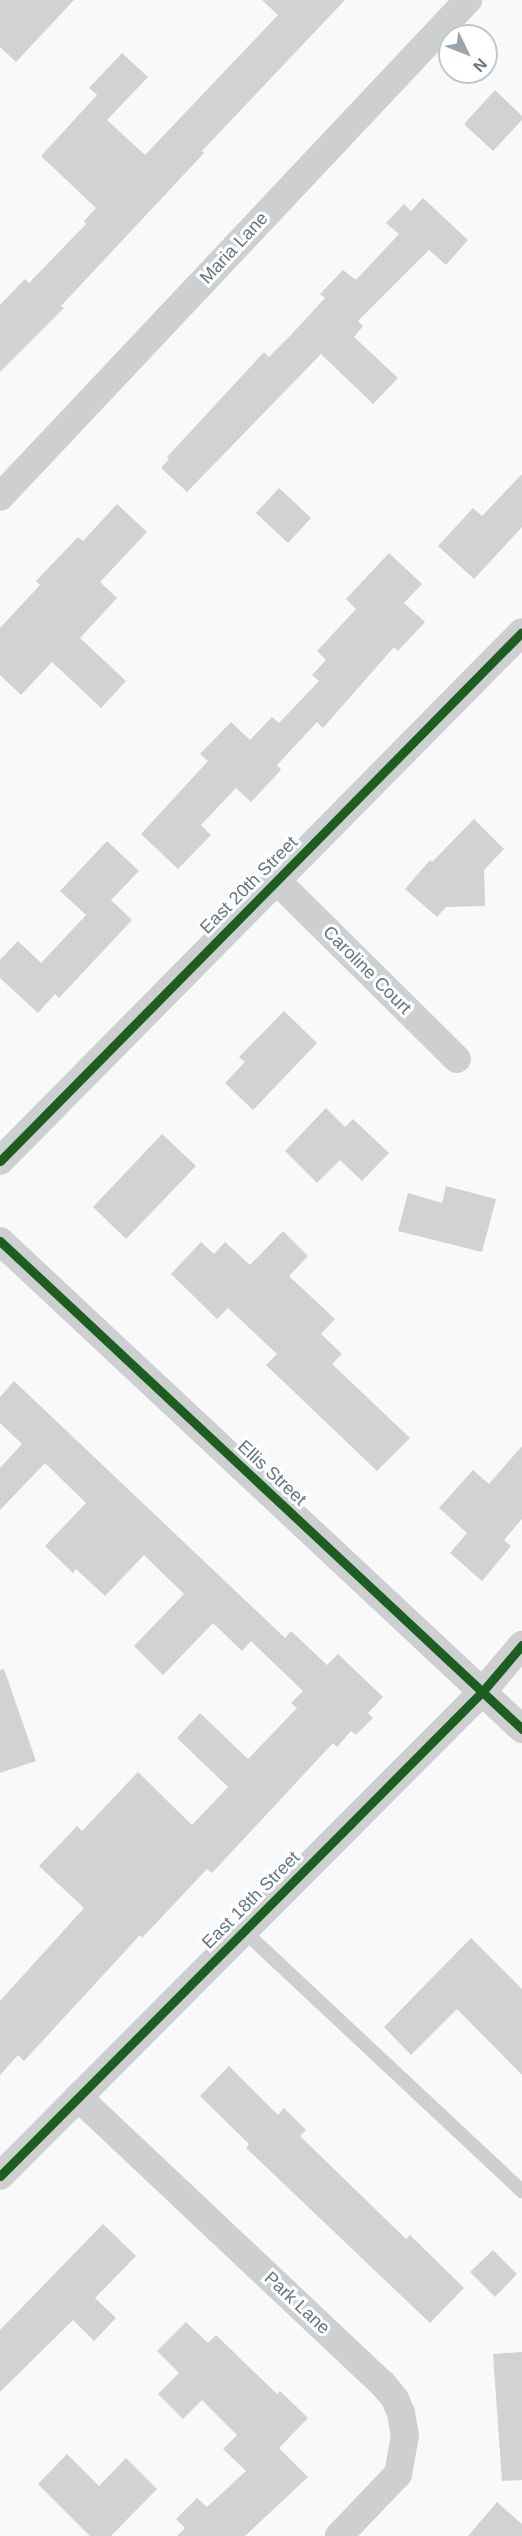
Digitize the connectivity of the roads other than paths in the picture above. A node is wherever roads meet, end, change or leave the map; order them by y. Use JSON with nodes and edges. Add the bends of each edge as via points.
{"nodes":[{"id":1,"x":468,"y":0,"type":"edge"},
{"id":2,"x":0,"y":497,"type":"edge"},
{"id":3,"x":522,"y":632,"type":"edge"},
{"id":4,"x":277,"y":881,"type":"junction"},
{"id":5,"x":457,"y":1059,"type":"dead end"},
{"id":6,"x":0,"y":1161,"type":"edge"},
{"id":7,"x":0,"y":1241,"type":"edge"},
{"id":8,"x":522,"y":1645,"type":"edge"},
{"id":9,"x":482,"y":1692,"type":"junction"},
{"id":10,"x":522,"y":1729,"type":"edge"},
{"id":11,"x":244,"y":1931,"type":"junction"},
{"id":12,"x":78,"y":2097,"type":"junction"},
{"id":13,"x":0,"y":2176,"type":"edge"},
{"id":14,"x":522,"y":2191,"type":"edge"},
{"id":15,"x":339,"y":2536,"type":"edge"}],
"edges":[{"from":1,"to":2,"type":"street","name":"Maria Lane"},
{"from":3,"to":4,"type":"street","name":"East 20th Street"},
{"from":4,"to":5,"type":"street","name":"Caroline Court"},
{"from":4,"to":6,"type":"street","name":"East 20th Street"},
{"from":7,"to":9,"type":"street","name":"Ellis Street"},
{"from":8,"to":9,"type":"street","name":"East 18th Street"},
{"from":9,"to":10,"type":"street","name":"Ellis Street"},
{"from":9,"to":11,"type":"street","name":"East 18th Street"},
{"from":11,"to":12,"type":"street","name":"East 18th Street"},
{"from":11,"to":14,"type":"lane"},
{"from":12,"to":13,"type":"street","name":"East 18th Street"},
{"from":12,"to":15,"type":"street","name":"Park Lane","via":[[395,2399],[405,2435],[398,2474]]}]}
